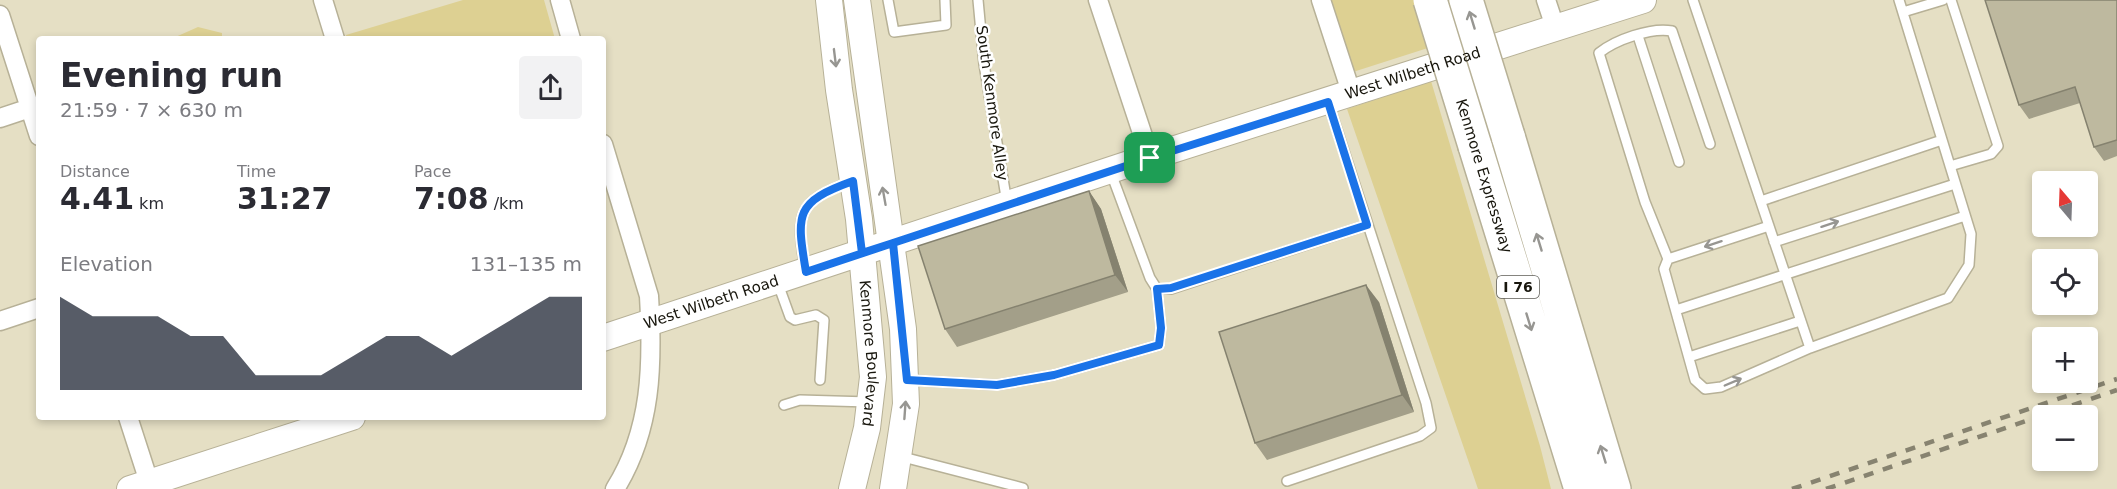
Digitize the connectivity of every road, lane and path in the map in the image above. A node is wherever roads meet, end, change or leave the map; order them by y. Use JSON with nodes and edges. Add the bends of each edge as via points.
{"nodes":[{"id":1,"x":323,"y":0,"type":"edge"},
{"id":2,"x":560,"y":0,"type":"edge"},
{"id":3,"x":829,"y":0,"type":"edge"},
{"id":4,"x":856,"y":0,"type":"edge"},
{"id":5,"x":888,"y":0,"type":"edge"},
{"id":6,"x":945,"y":0,"type":"edge"},
{"id":7,"x":978,"y":0,"type":"edge"},
{"id":8,"x":1098,"y":0,"type":"edge"},
{"id":9,"x":1321,"y":0,"type":"edge"},
{"id":10,"x":1430,"y":0,"type":"edge"},
{"id":11,"x":1466,"y":0,"type":"edge"},
{"id":12,"x":1546,"y":0,"type":"edge"},
{"id":13,"x":1643,"y":0,"type":"edge"},
{"id":14,"x":1693,"y":0,"type":"edge"},
{"id":15,"x":1899,"y":0,"type":"edge"},
{"id":16,"x":1943,"y":0,"type":"edge"},
{"id":17,"x":1951,"y":0,"type":"edge"},
{"id":18,"x":1903,"y":12,"type":"junction"},
{"id":19,"x":0,"y":15,"type":"edge"},
{"id":20,"x":1555,"y":27,"type":"junction"},
{"id":21,"x":334,"y":36,"type":"edge"},
{"id":22,"x":570,"y":36,"type":"edge"},
{"id":23,"x":1638,"y":36,"type":"junction"},
{"id":24,"x":1340,"y":98,"type":"junction"},
{"id":25,"x":30,"y":108,"type":"junction"},
{"id":26,"x":0,"y":118,"type":"edge"},
{"id":27,"x":36,"y":127,"type":"edge"},
{"id":28,"x":1942,"y":141,"type":"junction"},
{"id":29,"x":1710,"y":144,"type":"dead end"},
{"id":30,"x":606,"y":154,"type":"edge"},
{"id":31,"x":1150,"y":158,"type":"junction"},
{"id":32,"x":1679,"y":162,"type":"dead end"},
{"id":33,"x":1950,"y":166,"type":"junction"},
{"id":34,"x":1110,"y":171,"type":"junction"},
{"id":35,"x":853,"y":181,"type":"junction"},
{"id":36,"x":1955,"y":184,"type":"junction"},
{"id":37,"x":1761,"y":201,"type":"junction"},
{"id":38,"x":1007,"y":205,"type":"junction"},
{"id":39,"x":1965,"y":216,"type":"junction"},
{"id":40,"x":1367,"y":225,"type":"junction"},
{"id":41,"x":1769,"y":226,"type":"junction"},
{"id":42,"x":1774,"y":242,"type":"junction"},
{"id":43,"x":893,"y":243,"type":"junction"},
{"id":44,"x":862,"y":253,"type":"junction"},
{"id":45,"x":1668,"y":259,"type":"junction"},
{"id":46,"x":806,"y":272,"type":"junction"},
{"id":47,"x":1785,"y":276,"type":"junction"},
{"id":48,"x":777,"y":281,"type":"junction"},
{"id":49,"x":1157,"y":289,"type":"junction"},
{"id":50,"x":36,"y":309,"type":"edge"},
{"id":51,"x":1676,"y":310,"type":"junction"},
{"id":52,"x":0,"y":321,"type":"edge"},
{"id":53,"x":1800,"y":321,"type":"junction"},
{"id":54,"x":649,"y":324,"type":"junction"},
{"id":55,"x":606,"y":337,"type":"edge"},
{"id":56,"x":1810,"y":348,"type":"junction"},
{"id":57,"x":1689,"y":357,"type":"junction"},
{"id":58,"x":820,"y":380,"type":"dead end"},
{"id":59,"x":907,"y":380,"type":"junction"},
{"id":60,"x":871,"y":403,"type":"junction"},
{"id":61,"x":784,"y":405,"type":"dead end"},
{"id":62,"x":128,"y":420,"type":"edge"},
{"id":63,"x":343,"y":420,"type":"edge"},
{"id":64,"x":899,"y":456,"type":"junction"},
{"id":65,"x":1287,"y":481,"type":"dead end"},
{"id":66,"x":139,"y":486,"type":"edge"},
{"id":67,"x":1023,"y":488,"type":"edge"},
{"id":68,"x":615,"y":489,"type":"edge"},
{"id":69,"x":852,"y":489,"type":"edge"},
{"id":70,"x":893,"y":489,"type":"edge"},
{"id":71,"x":1581,"y":489,"type":"edge"},
{"id":72,"x":1614,"y":489,"type":"edge"}],
"edges":[{"from":1,"to":21,"type":"street"},
{"from":2,"to":22,"type":"street"},
{"from":3,"to":35,"type":"main road","name":"Kenmore Boulevard","one_way":true},
{"from":43,"to":4,"type":"main road","one_way":true},
{"from":5,"to":6,"type":"lane","via":[[894,32],[946,25]]},
{"from":7,"to":38,"type":"lane","name":"South Kenmore Alley","via":[[984,64]]},
{"from":8,"to":31,"type":"street"},
{"from":9,"to":24,"type":"street"},
{"from":10,"to":71,"type":"highway","name":"Kenmore Expressway","number":"I 76","one_way":true,"bridge":true},
{"from":72,"to":11,"type":"highway","number":"I 76","one_way":true,"bridge":true},
{"from":12,"to":20,"type":"street"},
{"from":13,"to":20,"type":"main road","name":"West Wilbeth Road"},
{"from":14,"to":37,"type":"lane"},
{"from":15,"to":18,"type":"lane"},
{"from":16,"to":18,"type":"lane"},
{"from":17,"to":33,"type":"lane","via":[[1998,146],[1991,154]]},
{"from":18,"to":28,"type":"lane"},
{"from":19,"to":25,"type":"street"},
{"from":20,"to":24,"type":"main road","name":"West Wilbeth Road"},
{"from":23,"to":29,"type":"lane","via":[[1662,29],[1672,31]]},
{"from":23,"to":32,"type":"lane"},
{"from":23,"to":45,"type":"lane","via":[[1608,46],[1599,53],[1600,61],[1645,202]]},
{"from":24,"to":31,"type":"main road","name":"West Wilbeth Road"},
{"from":24,"to":40,"type":"lane"},
{"from":25,"to":26,"type":"street"},
{"from":25,"to":27,"type":"street"},
{"from":28,"to":33,"type":"lane"},
{"from":28,"to":37,"type":"lane"},
{"from":30,"to":54,"type":"street","via":[[649,296]]},
{"from":31,"to":34,"type":"main road","name":"West Wilbeth Road"},
{"from":33,"to":36,"type":"lane"},
{"from":34,"to":38,"type":"main road","name":"West Wilbeth Road"},
{"from":34,"to":49,"type":"lane"},
{"from":35,"to":44,"type":"main road","name":"Kenmore Boulevard"},
{"from":35,"to":46,"type":"lane","via":[[822,192],[802,213],[800,234]]},
{"from":36,"to":39,"type":"lane"},
{"from":42,"to":36,"type":"lane","one_way":true},
{"from":37,"to":41,"type":"lane"},
{"from":38,"to":43,"type":"main road","name":"West Wilbeth Road"},
{"from":39,"to":47,"type":"lane"},
{"from":39,"to":56,"type":"lane","via":[[1971,234],[1969,265],[1948,298]]},
{"from":40,"to":49,"type":"lane","via":[[1171,288]]},
{"from":40,"to":65,"type":"lane","via":[[1431,428],[1420,436]]},
{"from":41,"to":42,"type":"lane"},
{"from":41,"to":45,"type":"lane","one_way":true},
{"from":42,"to":47,"type":"lane"},
{"from":43,"to":44,"type":"main road","name":"West Wilbeth Road"},
{"from":43,"to":59,"type":"main road"},
{"from":44,"to":46,"type":"main road","name":"West Wilbeth Road"},
{"from":44,"to":60,"type":"main road","name":"Kenmore Boulevard","via":[[870,330]]},
{"from":45,"to":51,"type":"lane","via":[[1664,269]]},
{"from":46,"to":48,"type":"main road","name":"West Wilbeth Road"},
{"from":47,"to":51,"type":"lane"},
{"from":47,"to":53,"type":"lane"},
{"from":48,"to":54,"type":"main road","name":"West Wilbeth Road"},
{"from":48,"to":58,"type":"lane","via":[[790,317],[795,320],[816,315],[824,320]]},
{"from":49,"to":59,"type":"lane","via":[[1159,345],[1054,375],[997,385]]},
{"from":50,"to":52,"type":"street"},
{"from":51,"to":57,"type":"lane"},
{"from":53,"to":56,"type":"lane"},
{"from":53,"to":57,"type":"lane"},
{"from":54,"to":55,"type":"main road","name":"West Wilbeth Road"},
{"from":54,"to":68,"type":"street","via":[[647,411],[638,444]]},
{"from":57,"to":56,"type":"lane","one_way":true,"via":[[1695,380],[1705,389],[1721,387]]},
{"from":64,"to":59,"type":"main road","one_way":true},
{"from":60,"to":61,"type":"lane","via":[[800,400]]},
{"from":60,"to":69,"type":"main road","name":"Kenmore Boulevard"},
{"from":62,"to":66,"type":"street"},
{"from":63,"to":66,"type":"main road"},
{"from":64,"to":67,"type":"lane"},
{"from":64,"to":70,"type":"main road"}]}
